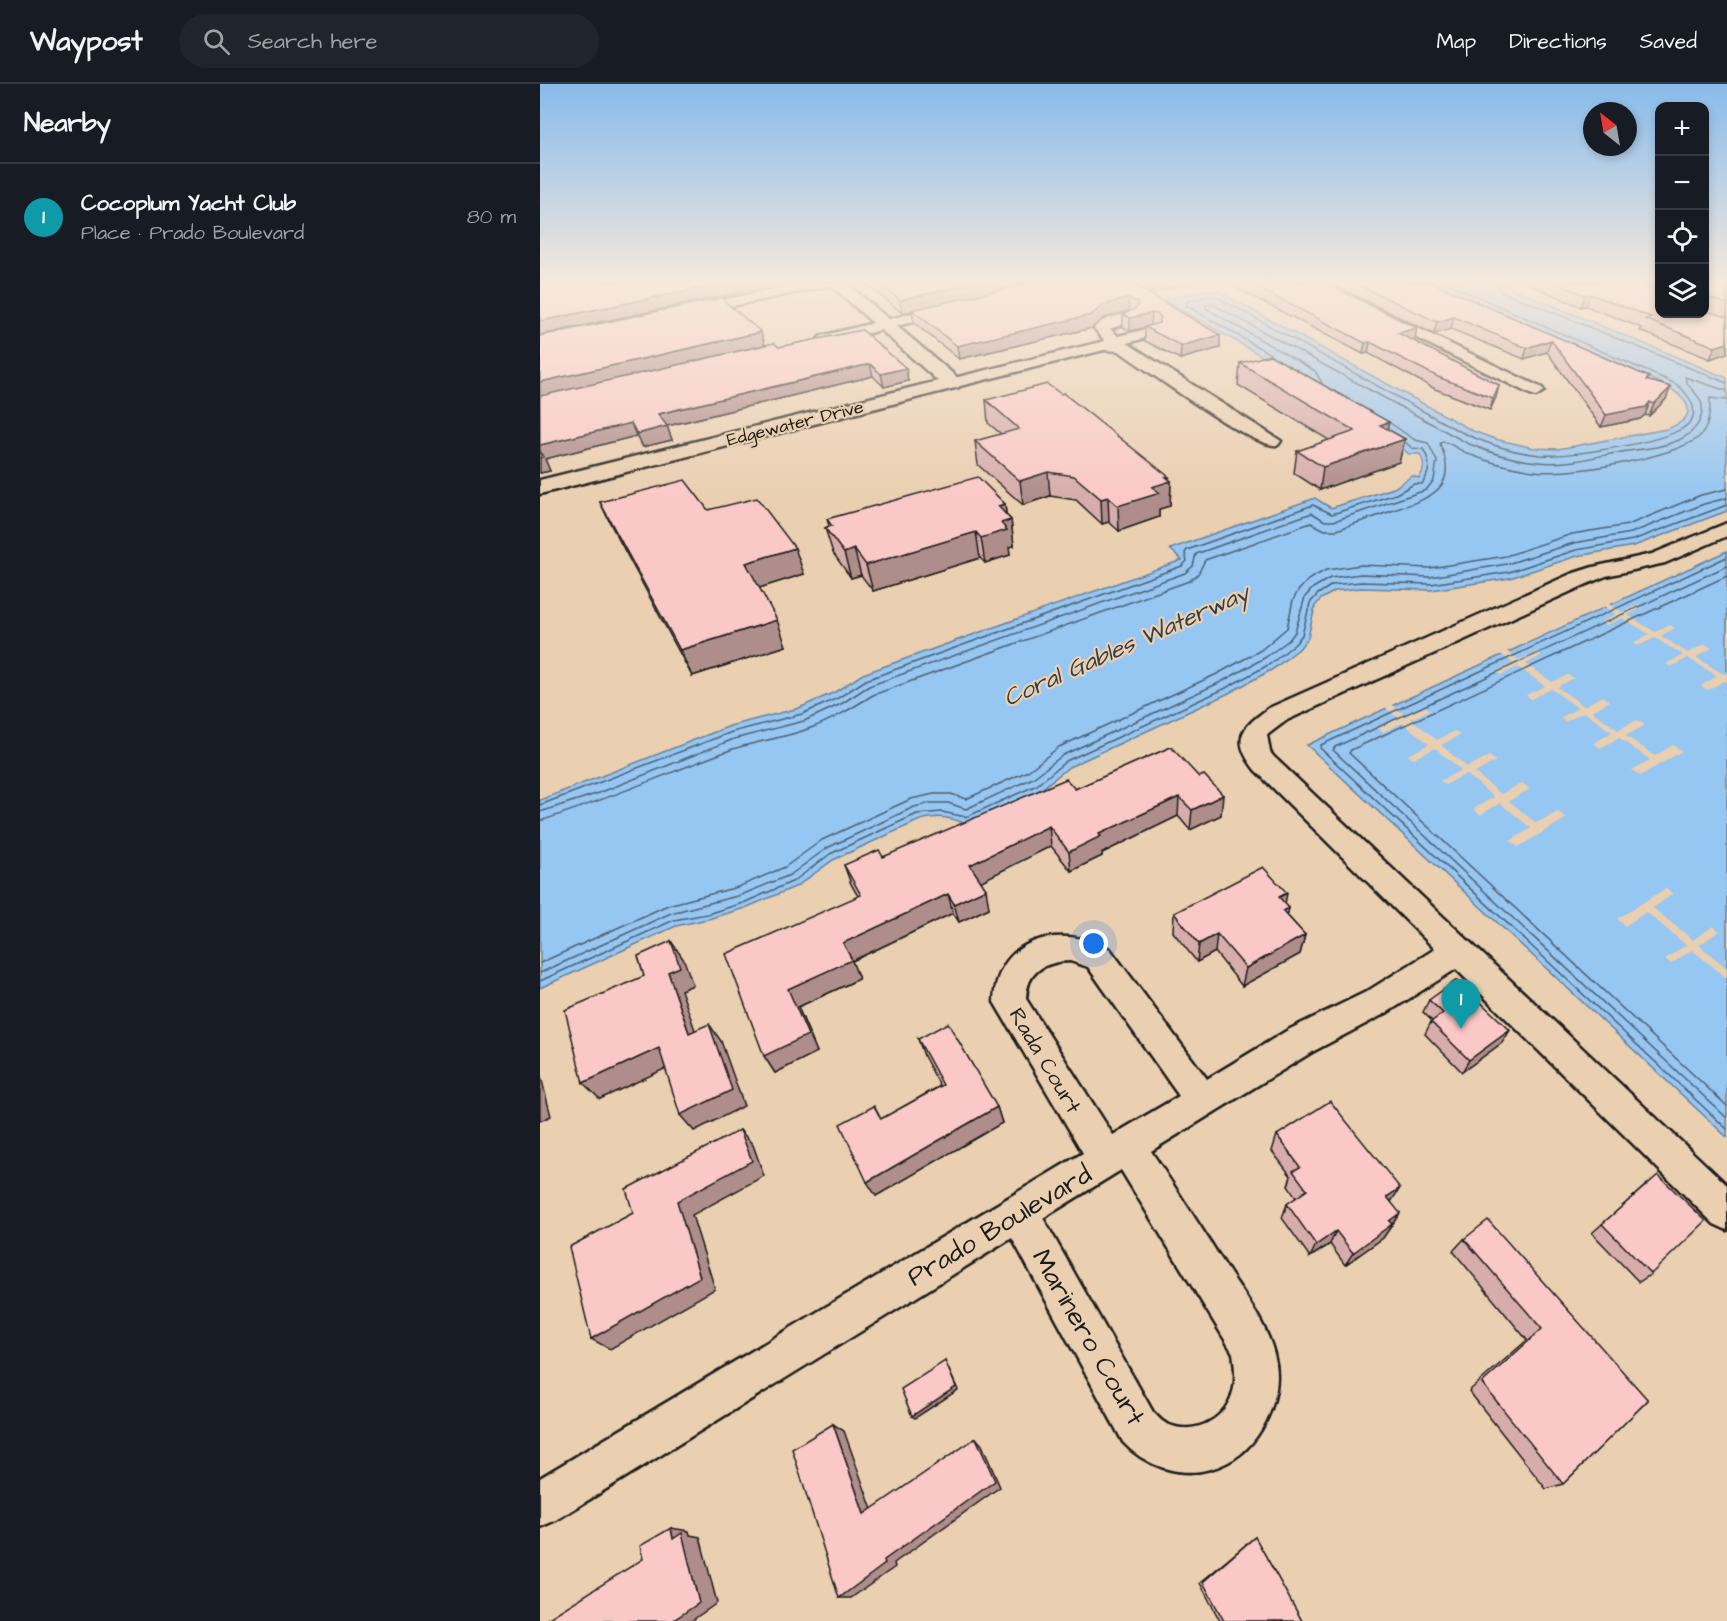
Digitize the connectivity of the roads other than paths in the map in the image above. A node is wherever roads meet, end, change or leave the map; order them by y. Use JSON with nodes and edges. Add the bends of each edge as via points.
{"nodes":[{"id":1,"x":917,"y":354,"type":"edge"},
{"id":2,"x":1069,"y":354,"type":"edge"},
{"id":3,"x":1132,"y":354,"type":"edge"},
{"id":4,"x":1459,"y":354,"type":"edge"},
{"id":5,"x":952,"y":383,"type":"junction"},
{"id":6,"x":1536,"y":391,"type":"dead end"},
{"id":7,"x":1272,"y":441,"type":"dead end"},
{"id":8,"x":540,"y":488,"type":"edge"},
{"id":9,"x":1727,"y":529,"type":"edge"},
{"id":10,"x":1459,"y":950,"type":"junction"},
{"id":11,"x":1202,"y":1100,"type":"junction"},
{"id":12,"x":1118,"y":1152,"type":"junction"},
{"id":13,"x":1727,"y":1211,"type":"edge"},
{"id":14,"x":1019,"y":1214,"type":"junction"},
{"id":15,"x":540,"y":1504,"type":"edge"}],
"edges":[{"from":1,"to":5,"type":"street"},
{"from":2,"to":5,"type":"street","name":"Edgewater Drive"},
{"from":3,"to":7,"type":"street"},
{"from":4,"to":6,"type":"street"},
{"from":5,"to":8,"type":"street","name":"Edgewater Drive"},
{"from":9,"to":10,"type":"street","via":[[1658,559],[1593,574],[1278,714],[1258,728],[1254,745],[1264,763]]},
{"from":10,"to":11,"type":"street","name":"Prado Boulevard","via":[[1377,1002],[1300,1041]]},
{"from":10,"to":13,"type":"street"},
{"from":11,"to":12,"type":"street","name":"Prado Boulevard"},
{"from":11,"to":12,"type":"street","name":"Rada Court","via":[[1099,958],[1084,950],[1061,948],[1026,961],[1012,977],[1010,1002]]},
{"from":12,"to":14,"type":"street","name":"Prado Boulevard"},
{"from":12,"to":14,"type":"street","name":"Marinero Court","via":[[1240,1325],[1254,1355],[1255,1392],[1249,1413],[1225,1439],[1197,1450],[1180,1450],[1151,1440],[1138,1427]]},
{"from":14,"to":15,"type":"street","name":"Prado Boulevard"}]}
